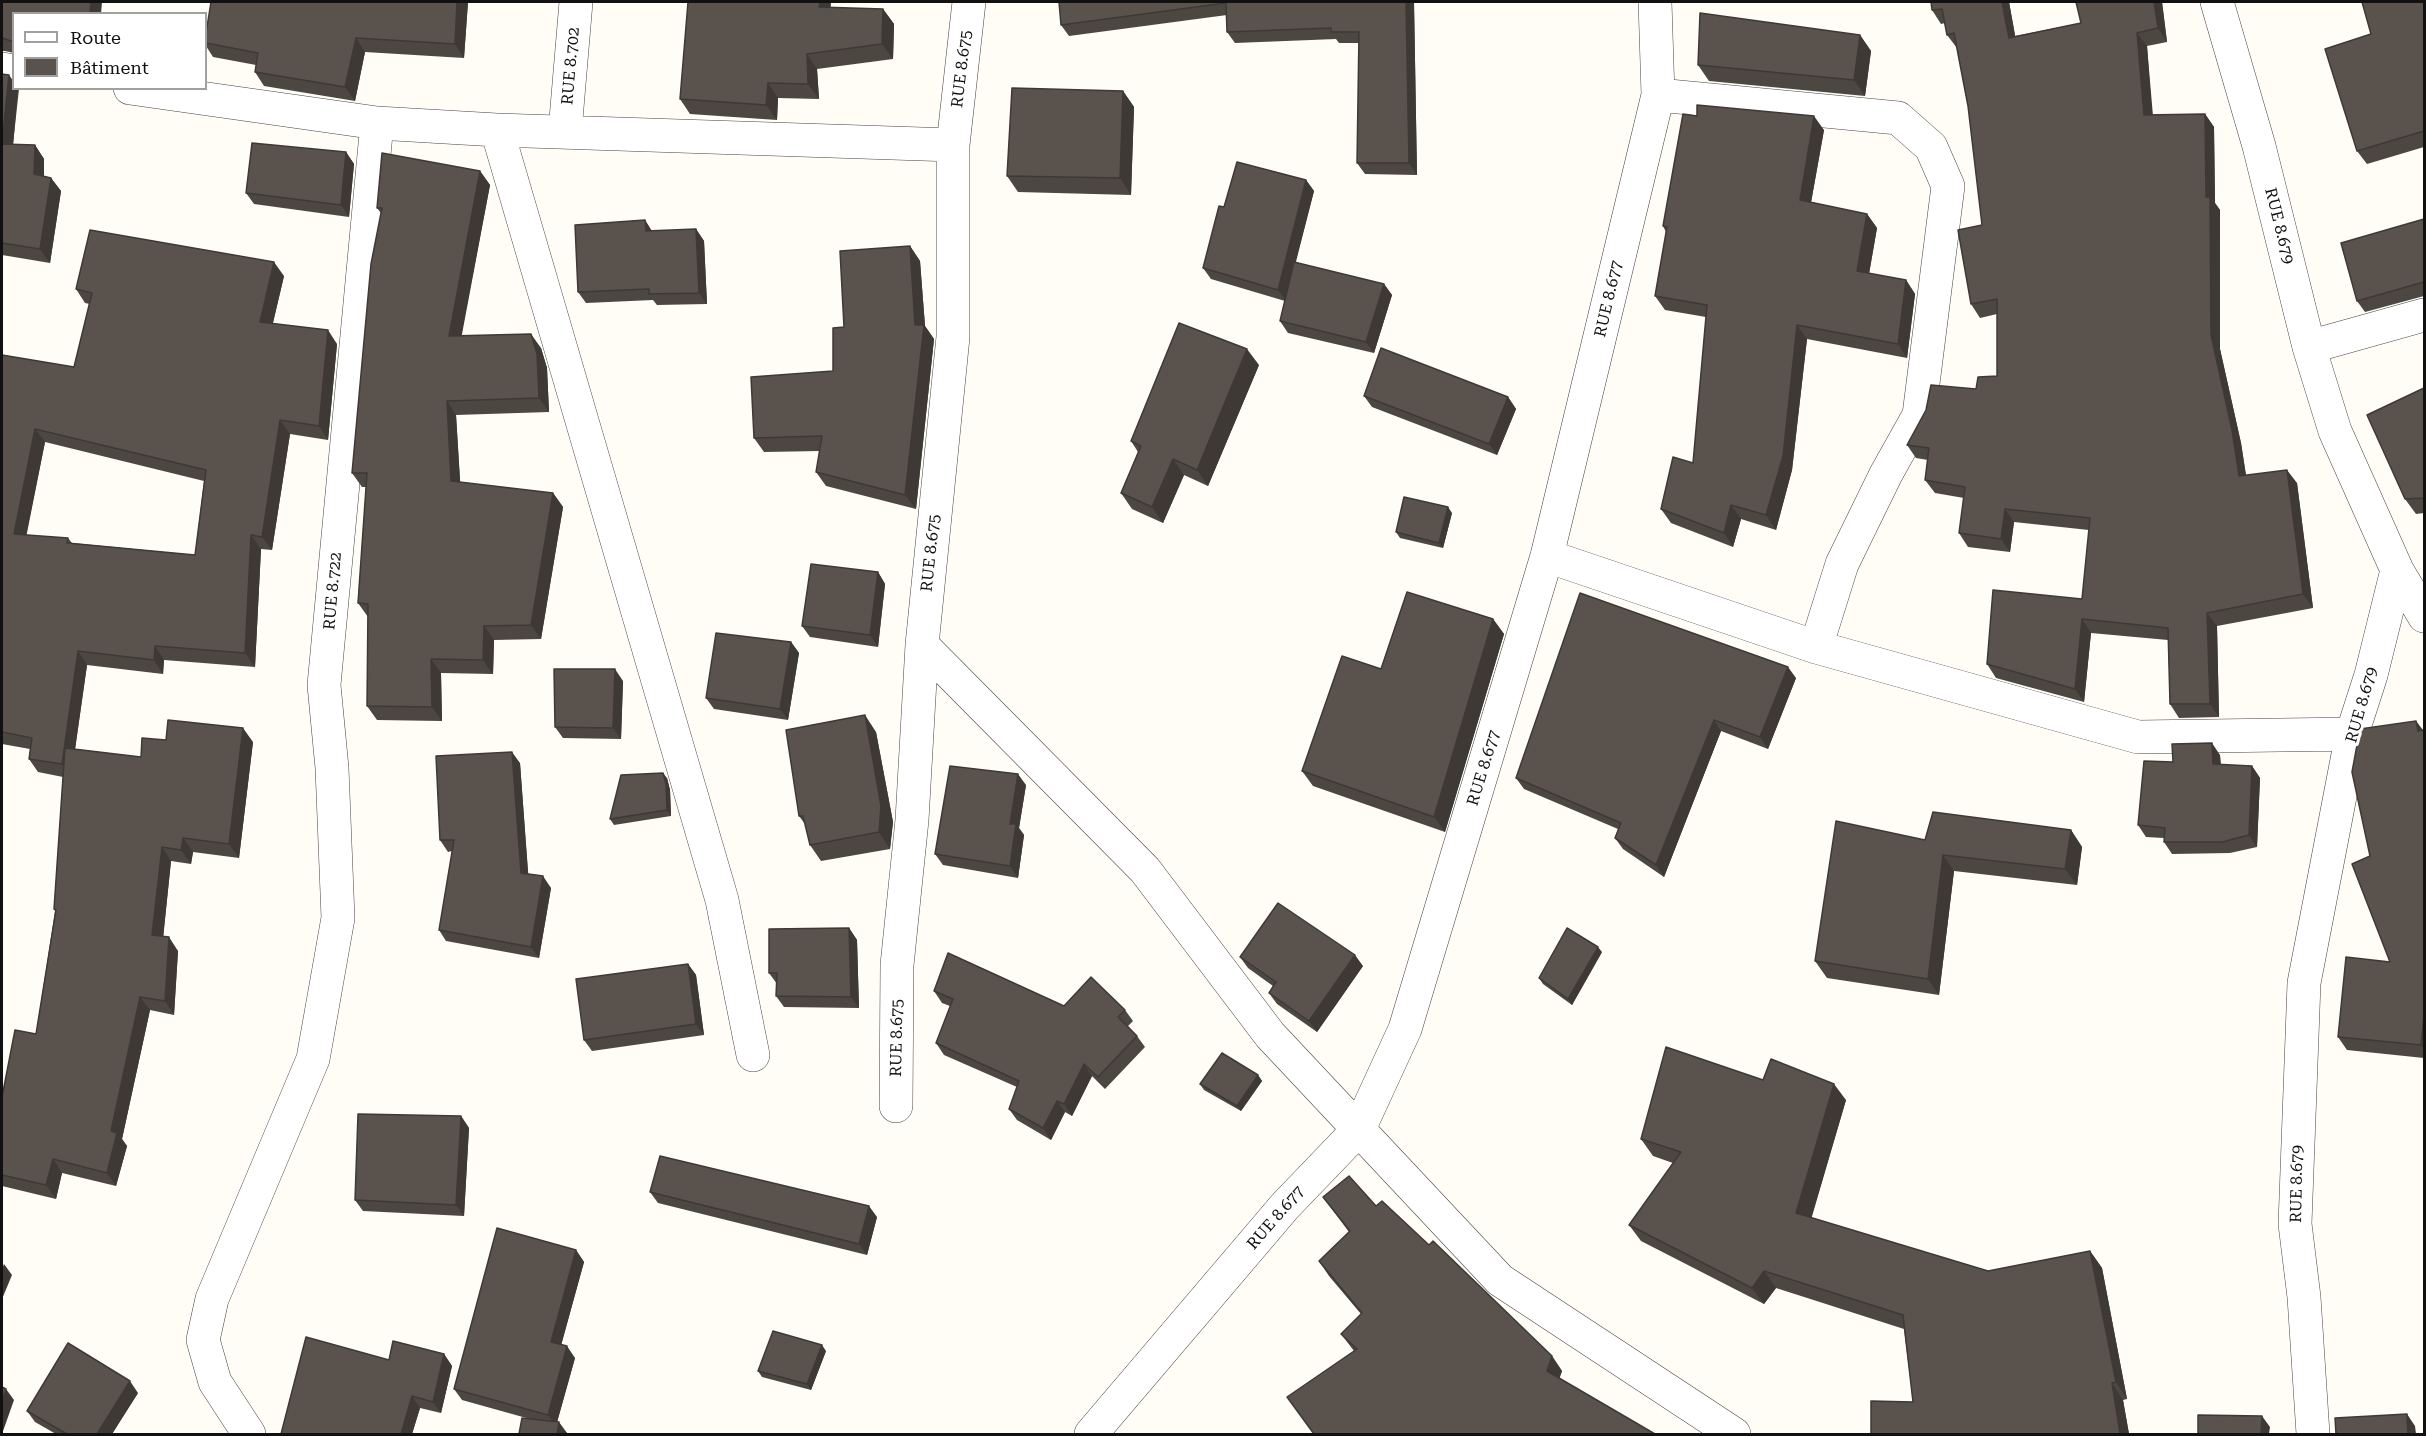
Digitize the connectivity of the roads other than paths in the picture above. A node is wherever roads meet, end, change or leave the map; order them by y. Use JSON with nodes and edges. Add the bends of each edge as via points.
{"nodes":[{"id":1,"x":576,"y":2,"type":"edge"},
{"id":2,"x":969,"y":2,"type":"edge"},
{"id":3,"x":1654,"y":2,"type":"edge"},
{"id":4,"x":2217,"y":2,"type":"edge"},
{"id":5,"x":144,"y":90,"type":"edge"},
{"id":6,"x":1658,"y":95,"type":"junction"},
{"id":7,"x":377,"y":123,"type":"junction"},
{"id":8,"x":497,"y":130,"type":"junction"},
{"id":9,"x":565,"y":131,"type":"junction"},
{"id":10,"x":953,"y":145,"type":"junction"},
{"id":11,"x":2424,"y":315,"type":"edge"},
{"id":12,"x":2309,"y":347,"type":"junction"},
{"id":13,"x":1547,"y":556,"type":"junction"},
{"id":14,"x":2397,"y":570,"type":"junction"},
{"id":15,"x":2424,"y":616,"type":"edge"},
{"id":16,"x":922,"y":645,"type":"junction"},
{"id":17,"x":1816,"y":647,"type":"junction"},
{"id":18,"x":2352,"y":734,"type":"junction"},
{"id":19,"x":753,"y":1056,"type":"dead end"},
{"id":20,"x":896,"y":1106,"type":"dead end"},
{"id":21,"x":1359,"y":1129,"type":"junction"},
{"id":22,"x":249,"y":1434,"type":"edge"},
{"id":23,"x":1091,"y":1434,"type":"edge"},
{"id":24,"x":1734,"y":1434,"type":"edge"},
{"id":25,"x":2313,"y":1434,"type":"edge"}],
"edges":[{"from":1,"to":9,"type":"street","name":"RUE 8.702"},
{"from":2,"to":10,"type":"street","name":"RUE 8.675"},
{"from":3,"to":6,"type":"street","name":"RUE 8.677"},
{"from":4,"to":12,"type":"street","name":"RUE 8.679","via":[[2259,146]]},
{"from":5,"to":7,"type":"street"},
{"from":6,"to":13,"type":"street","name":"RUE 8.677"},
{"from":6,"to":17,"type":"street","via":[[1898,118],[1930,147],[1948,186],[1919,415],[1842,564]]},
{"from":7,"to":8,"type":"street"},
{"from":7,"to":22,"type":"street","name":"RUE 8.722","via":[[324,685],[332,768],[338,918],[313,1059],[212,1299],[203,1340],[215,1382]]},
{"from":8,"to":9,"type":"street"},
{"from":8,"to":19,"type":"street","via":[[722,900]]},
{"from":9,"to":10,"type":"street"},
{"from":10,"to":16,"type":"street","name":"RUE 8.675","via":[[953,337]]},
{"from":11,"to":12,"type":"street"},
{"from":12,"to":14,"type":"street","name":"RUE 8.679","via":[[2335,431]]},
{"from":13,"to":17,"type":"street"},
{"from":13,"to":21,"type":"street","name":"RUE 8.677","via":[[1405,1029]]},
{"from":14,"to":15,"type":"street"},
{"from":14,"to":18,"type":"street","name":"RUE 8.679"},
{"from":16,"to":20,"type":"street","name":"RUE 8.675","via":[[912,820],[897,965]]},
{"from":16,"to":21,"type":"street","via":[[1145,870],[1270,1035]]},
{"from":17,"to":18,"type":"street","via":[[2138,737]]},
{"from":18,"to":25,"type":"street","name":"RUE 8.679","via":[[2304,983],[2295,1224]]},
{"from":21,"to":23,"type":"street","name":"RUE 8.677","via":[[1285,1206]]},
{"from":21,"to":24,"type":"street","via":[[1500,1280]]}]}
